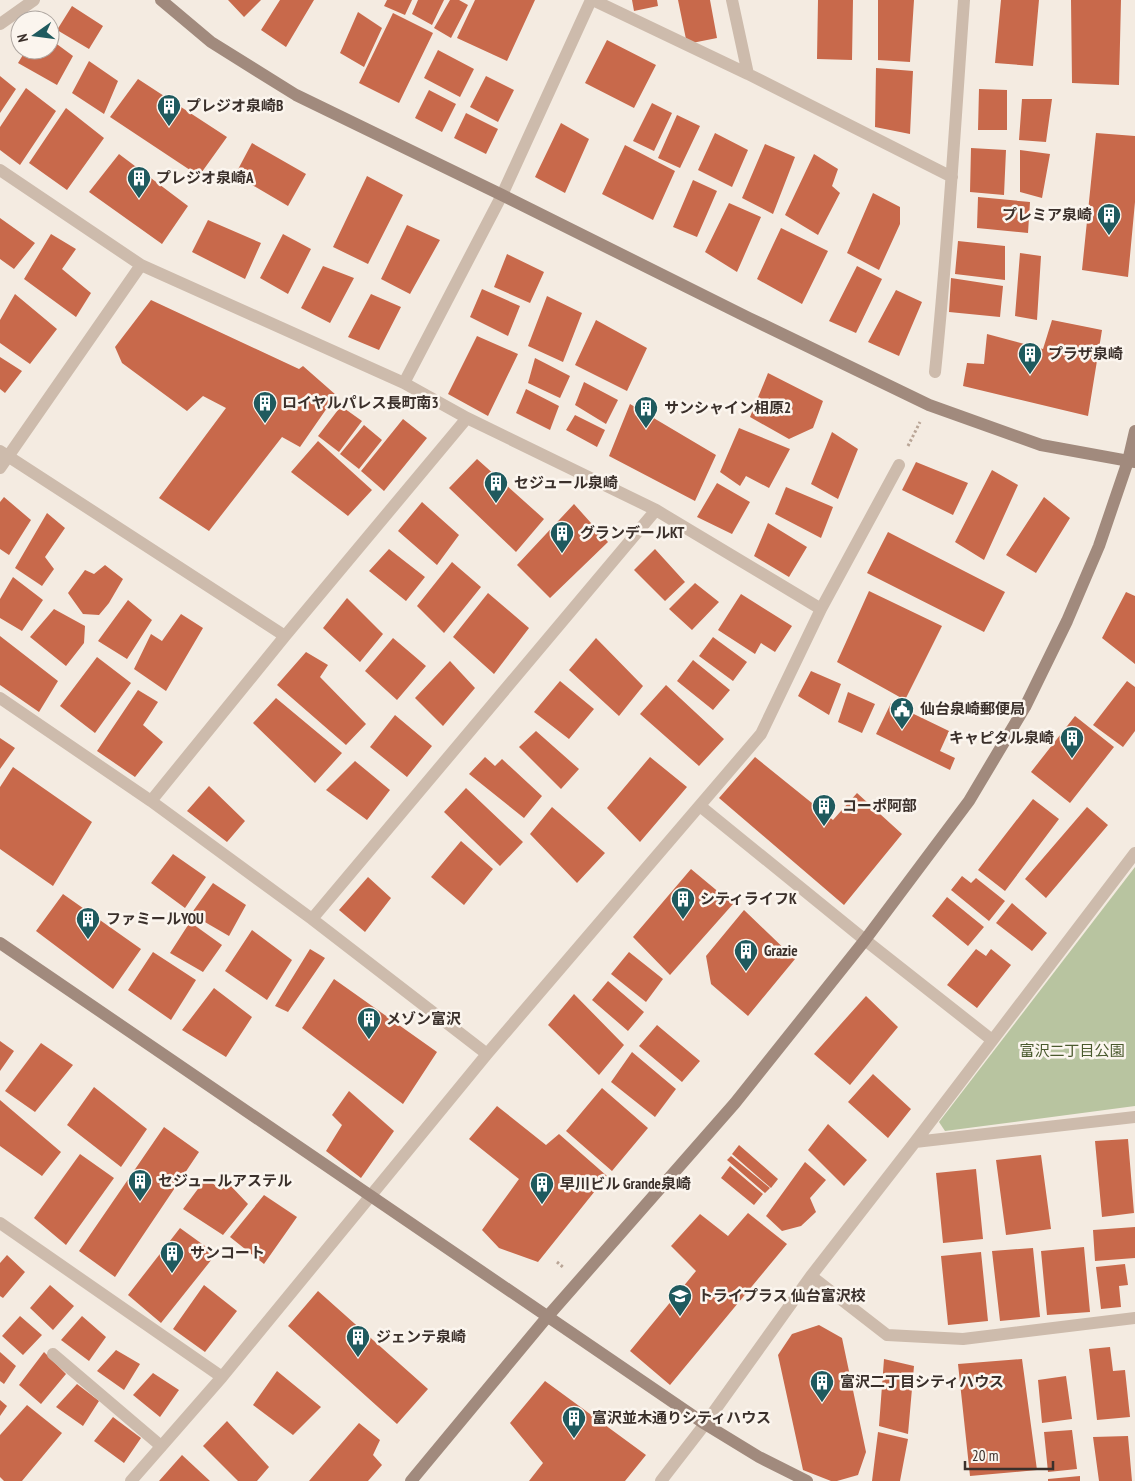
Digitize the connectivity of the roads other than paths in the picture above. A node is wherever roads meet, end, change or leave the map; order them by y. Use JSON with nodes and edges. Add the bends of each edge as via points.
{"nodes":[{"id":1,"x":34,"y":0,"type":"edge"},
{"id":2,"x":160,"y":0,"type":"edge"},
{"id":3,"x":592,"y":0,"type":"edge"},
{"id":4,"x":732,"y":0,"type":"edge"},
{"id":5,"x":964,"y":0,"type":"edge"},
{"id":6,"x":609,"y":5,"type":"edge"},
{"id":7,"x":0,"y":24,"type":"edge"},
{"id":8,"x":748,"y":74,"type":"junction"},
{"id":9,"x":0,"y":170,"type":"edge"},
{"id":10,"x":952,"y":177,"type":"junction"},
{"id":11,"x":502,"y":195,"type":"junction"},
{"id":12,"x":140,"y":265,"type":"junction"},
{"id":13,"x":936,"y":372,"type":"dead end"},
{"id":14,"x":404,"y":383,"type":"junction"},
{"id":15,"x":467,"y":418,"type":"junction"},
{"id":16,"x":1135,"y":431,"type":"edge"},
{"id":17,"x":4,"y":454,"type":"edge"},
{"id":18,"x":1131,"y":461,"type":"edge"},
{"id":19,"x":899,"y":465,"type":"dead end"},
{"id":20,"x":0,"y":468,"type":"edge"},
{"id":21,"x":656,"y":510,"type":"junction"},
{"id":22,"x":821,"y":609,"type":"junction"},
{"id":23,"x":285,"y":636,"type":"junction"},
{"id":24,"x":0,"y":698,"type":"edge"},
{"id":25,"x":151,"y":801,"type":"junction"},
{"id":26,"x":700,"y":806,"type":"junction"},
{"id":27,"x":1135,"y":853,"type":"edge"},
{"id":28,"x":312,"y":919,"type":"junction"},
{"id":29,"x":864,"y":940,"type":"junction"},
{"id":30,"x":0,"y":943,"type":"edge"},
{"id":31,"x":992,"y":1040,"type":"junction"},
{"id":32,"x":486,"y":1054,"type":"junction"},
{"id":33,"x":1135,"y":1117,"type":"edge"},
{"id":34,"x":915,"y":1142,"type":"junction"},
{"id":35,"x":370,"y":1195,"type":"junction"},
{"id":36,"x":0,"y":1224,"type":"edge"},
{"id":37,"x":811,"y":1276,"type":"junction"},
{"id":38,"x":548,"y":1316,"type":"junction"},
{"id":39,"x":1135,"y":1318,"type":"edge"},
{"id":40,"x":53,"y":1354,"type":"dead end"},
{"id":41,"x":222,"y":1377,"type":"junction"},
{"id":42,"x":705,"y":1424,"type":"junction"},
{"id":43,"x":161,"y":1446,"type":"junction"},
{"id":44,"x":131,"y":1481,"type":"edge"},
{"id":45,"x":411,"y":1481,"type":"edge"},
{"id":46,"x":660,"y":1481,"type":"edge"},
{"id":47,"x":807,"y":1481,"type":"edge"}],
"edges":[{"from":1,"to":7,"type":"street"},
{"from":2,"to":11,"type":"street","via":[[211,42],[296,95]]},
{"from":3,"to":6,"type":"street"},
{"from":3,"to":11,"type":"street"},
{"from":4,"to":8,"type":"street"},
{"from":5,"to":10,"type":"street"},
{"from":6,"to":8,"type":"street"},
{"from":8,"to":10,"type":"street"},
{"from":9,"to":12,"type":"street"},
{"from":10,"to":13,"type":"street"},
{"from":11,"to":14,"type":"street"},
{"from":11,"to":18,"type":"street","via":[[929,405],[1041,444]]},
{"from":12,"to":14,"type":"street"},
{"from":12,"to":17,"type":"street"},
{"from":14,"to":15,"type":"street"},
{"from":15,"to":21,"type":"street"},
{"from":15,"to":23,"type":"street"},
{"from":16,"to":18,"type":"street"},
{"from":17,"to":20,"type":"street"},
{"from":17,"to":23,"type":"street"},
{"from":18,"to":29,"type":"street","via":[[1067,621],[1025,707],[969,801]]},
{"from":19,"to":22,"type":"street"},
{"from":21,"to":22,"type":"street"},
{"from":21,"to":28,"type":"street"},
{"from":22,"to":26,"type":"street","via":[[761,734]]},
{"from":23,"to":25,"type":"street"},
{"from":24,"to":25,"type":"street"},
{"from":25,"to":28,"type":"street"},
{"from":26,"to":29,"type":"street"},
{"from":26,"to":32,"type":"street"},
{"from":27,"to":31,"type":"street"},
{"from":28,"to":32,"type":"street"},
{"from":29,"to":31,"type":"street"},
{"from":29,"to":38,"type":"street","via":[[736,1103]]},
{"from":30,"to":35,"type":"street"},
{"from":31,"to":34,"type":"street"},
{"from":32,"to":35,"type":"street"},
{"from":33,"to":34,"type":"street"},
{"from":34,"to":37,"type":"street"},
{"from":35,"to":38,"type":"street"},
{"from":35,"to":41,"type":"street"},
{"from":36,"to":41,"type":"street"},
{"from":37,"to":39,"type":"street","via":[[888,1335],[963,1339]]},
{"from":37,"to":42,"type":"street"},
{"from":38,"to":42,"type":"street"},
{"from":38,"to":45,"type":"street"},
{"from":40,"to":43,"type":"street"},
{"from":41,"to":43,"type":"street"},
{"from":42,"to":46,"type":"street"},
{"from":42,"to":47,"type":"street","via":[[758,1457]]},
{"from":43,"to":44,"type":"street"}]}
